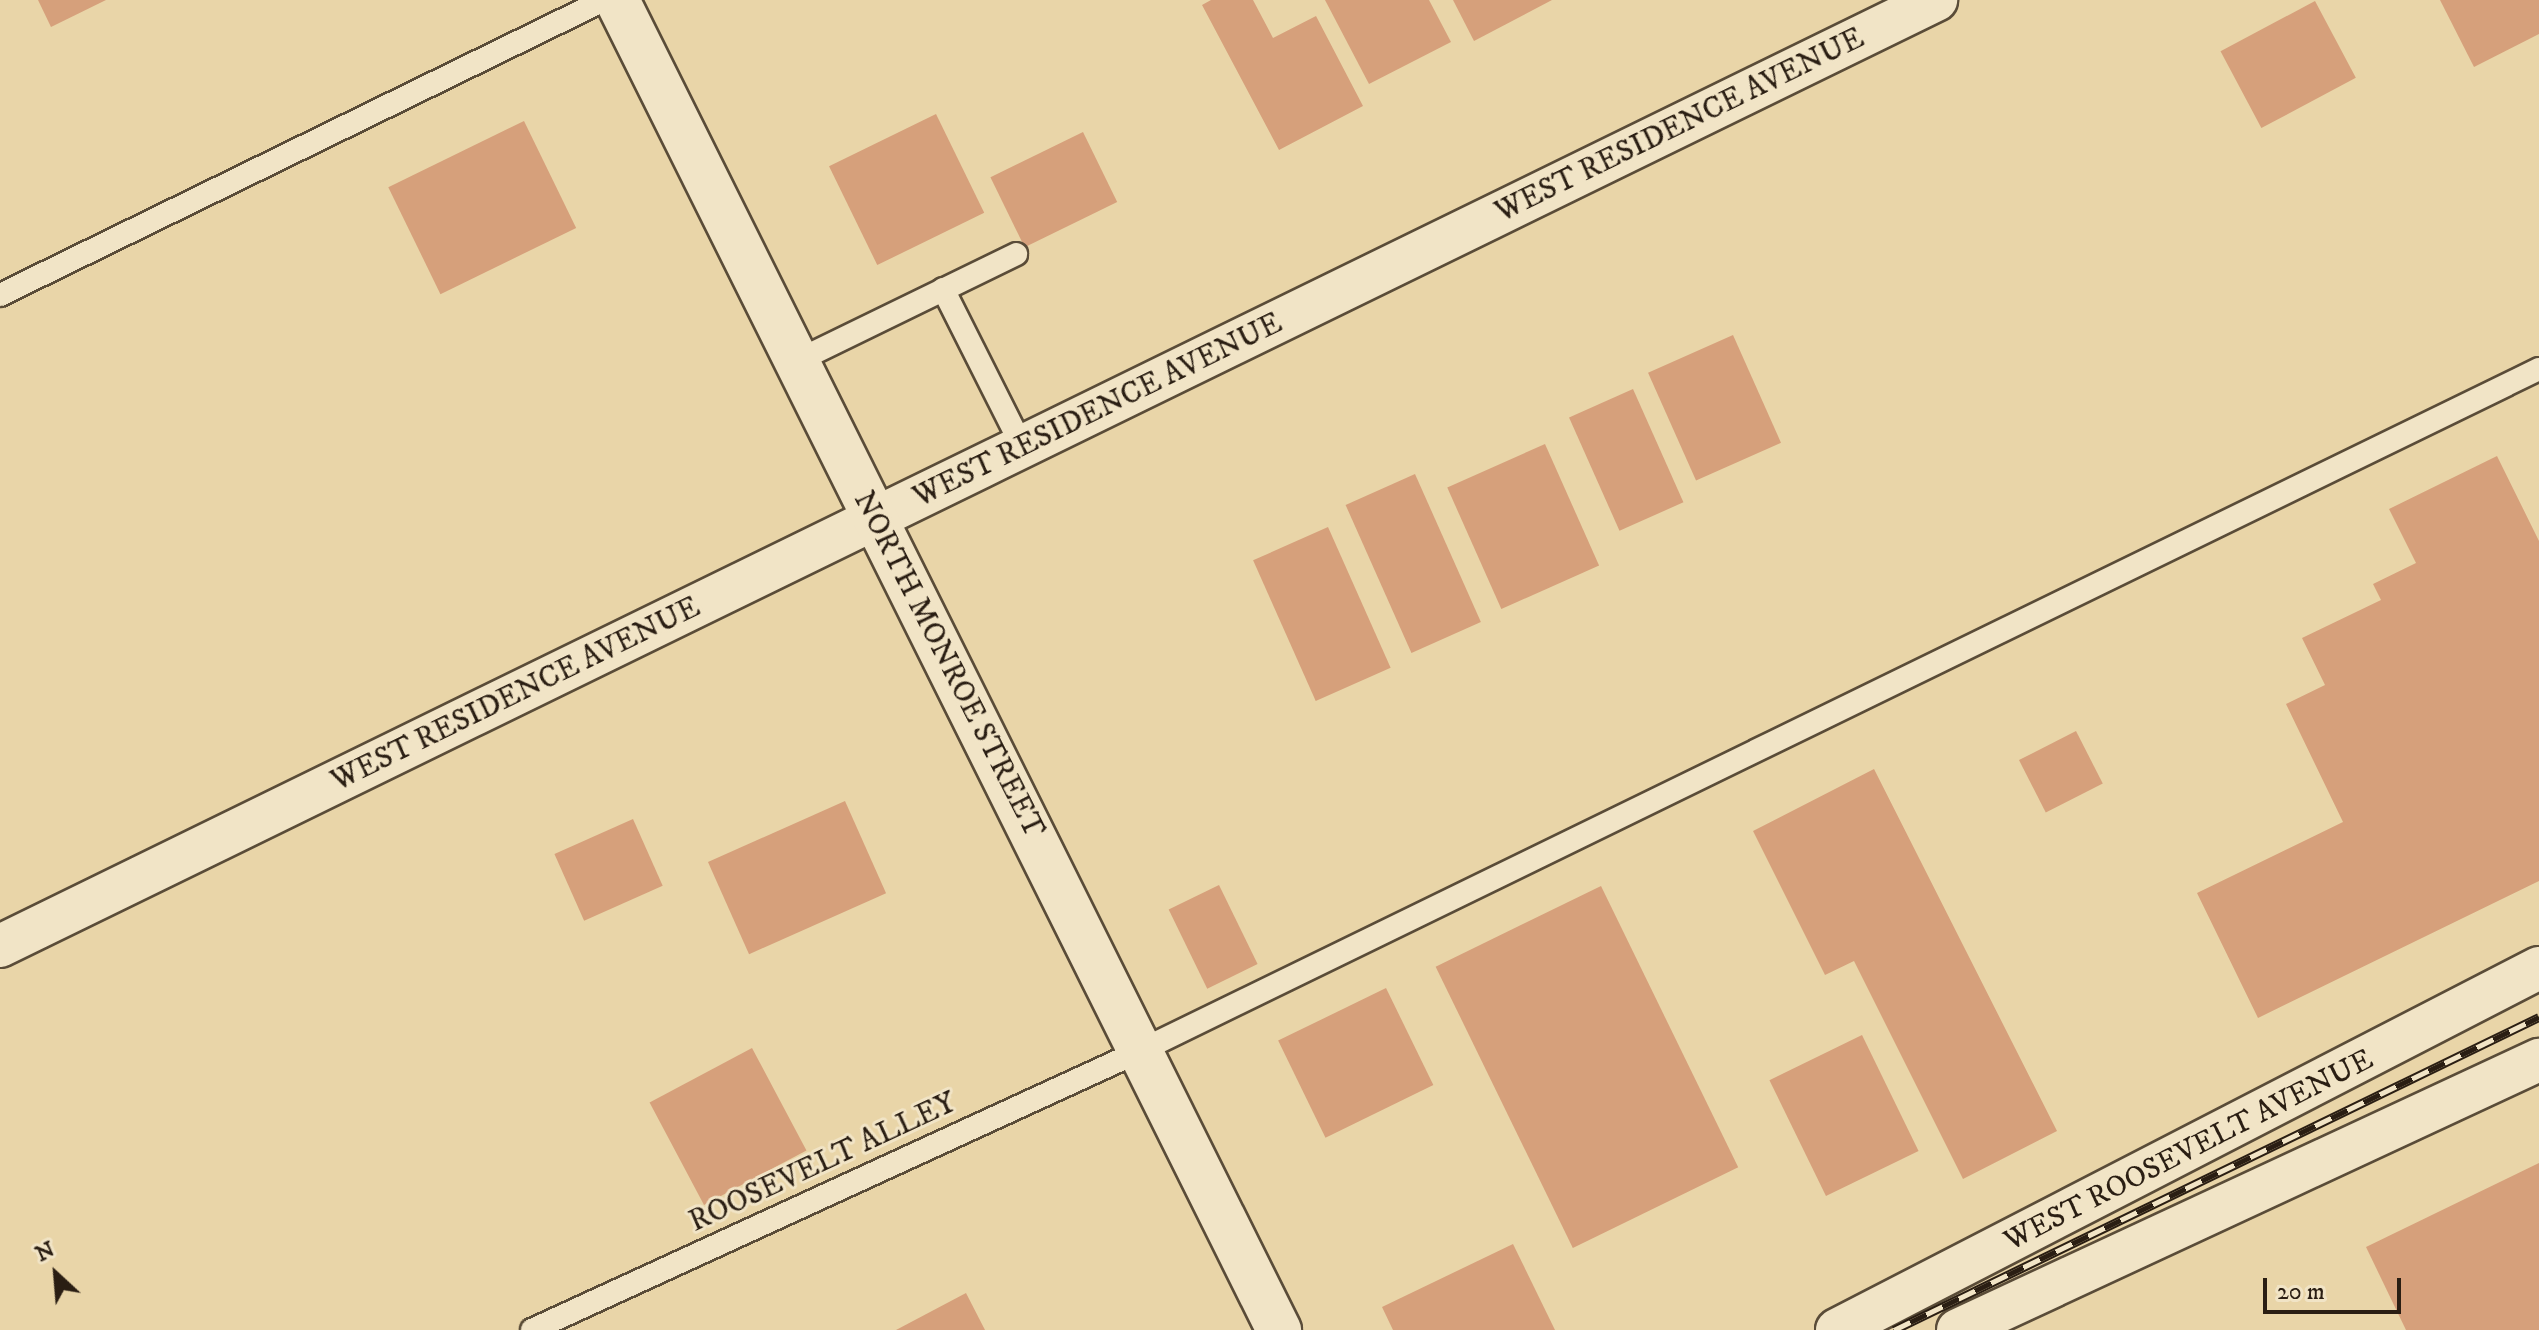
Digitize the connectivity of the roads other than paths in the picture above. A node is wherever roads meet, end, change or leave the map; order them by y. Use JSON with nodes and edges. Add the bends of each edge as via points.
{"nodes":[{"id":1,"x":604,"y":0,"type":"edge"},
{"id":2,"x":617,"y":0,"type":"edge"},
{"id":3,"x":1936,"y":0,"type":"edge"},
{"id":4,"x":1016,"y":254,"type":"dead end"},
{"id":5,"x":943,"y":289,"type":"junction"},
{"id":6,"x":0,"y":295,"type":"edge"},
{"id":7,"x":797,"y":361,"type":"junction"},
{"id":8,"x":2539,"y":369,"type":"edge"},
{"id":9,"x":1023,"y":448,"type":"junction"},
{"id":10,"x":876,"y":521,"type":"junction"},
{"id":11,"x":0,"y":946,"type":"edge"},
{"id":12,"x":2539,"y":968,"type":"edge"},
{"id":13,"x":1140,"y":1051,"type":"junction"},
{"id":14,"x":2539,"y":1060,"type":"edge"},
{"id":15,"x":532,"y":1330,"type":"edge"},
{"id":16,"x":1279,"y":1330,"type":"edge"},
{"id":17,"x":1837,"y":1330,"type":"edge"},
{"id":18,"x":1958,"y":1330,"type":"edge"}],
"edges":[{"from":1,"to":6,"type":"lane"},
{"from":2,"to":7,"type":"main road","name":"NORTH MONROE STREET"},
{"from":3,"to":9,"type":"street","name":"WEST RESIDENCE AVENUE"},
{"from":4,"to":5,"type":"lane"},
{"from":5,"to":7,"type":"lane"},
{"from":5,"to":9,"type":"lane"},
{"from":7,"to":10,"type":"main road","name":"NORTH MONROE STREET"},
{"from":8,"to":13,"type":"lane","name":"ROOSEVELT ALLEY"},
{"from":9,"to":10,"type":"street","name":"WEST RESIDENCE AVENUE"},
{"from":10,"to":11,"type":"street","name":"WEST RESIDENCE AVENUE"},
{"from":10,"to":13,"type":"main road","name":"NORTH MONROE STREET"},
{"from":12,"to":17,"type":"street","name":"WEST ROOSEVELT AVENUE"},
{"from":13,"to":15,"type":"lane","name":"ROOSEVELT ALLEY"},
{"from":13,"to":16,"type":"main road","name":"NORTH MONROE STREET"},
{"from":14,"to":18,"type":"street","name":"WEST ROOSEVELT AVENUE"}]}
